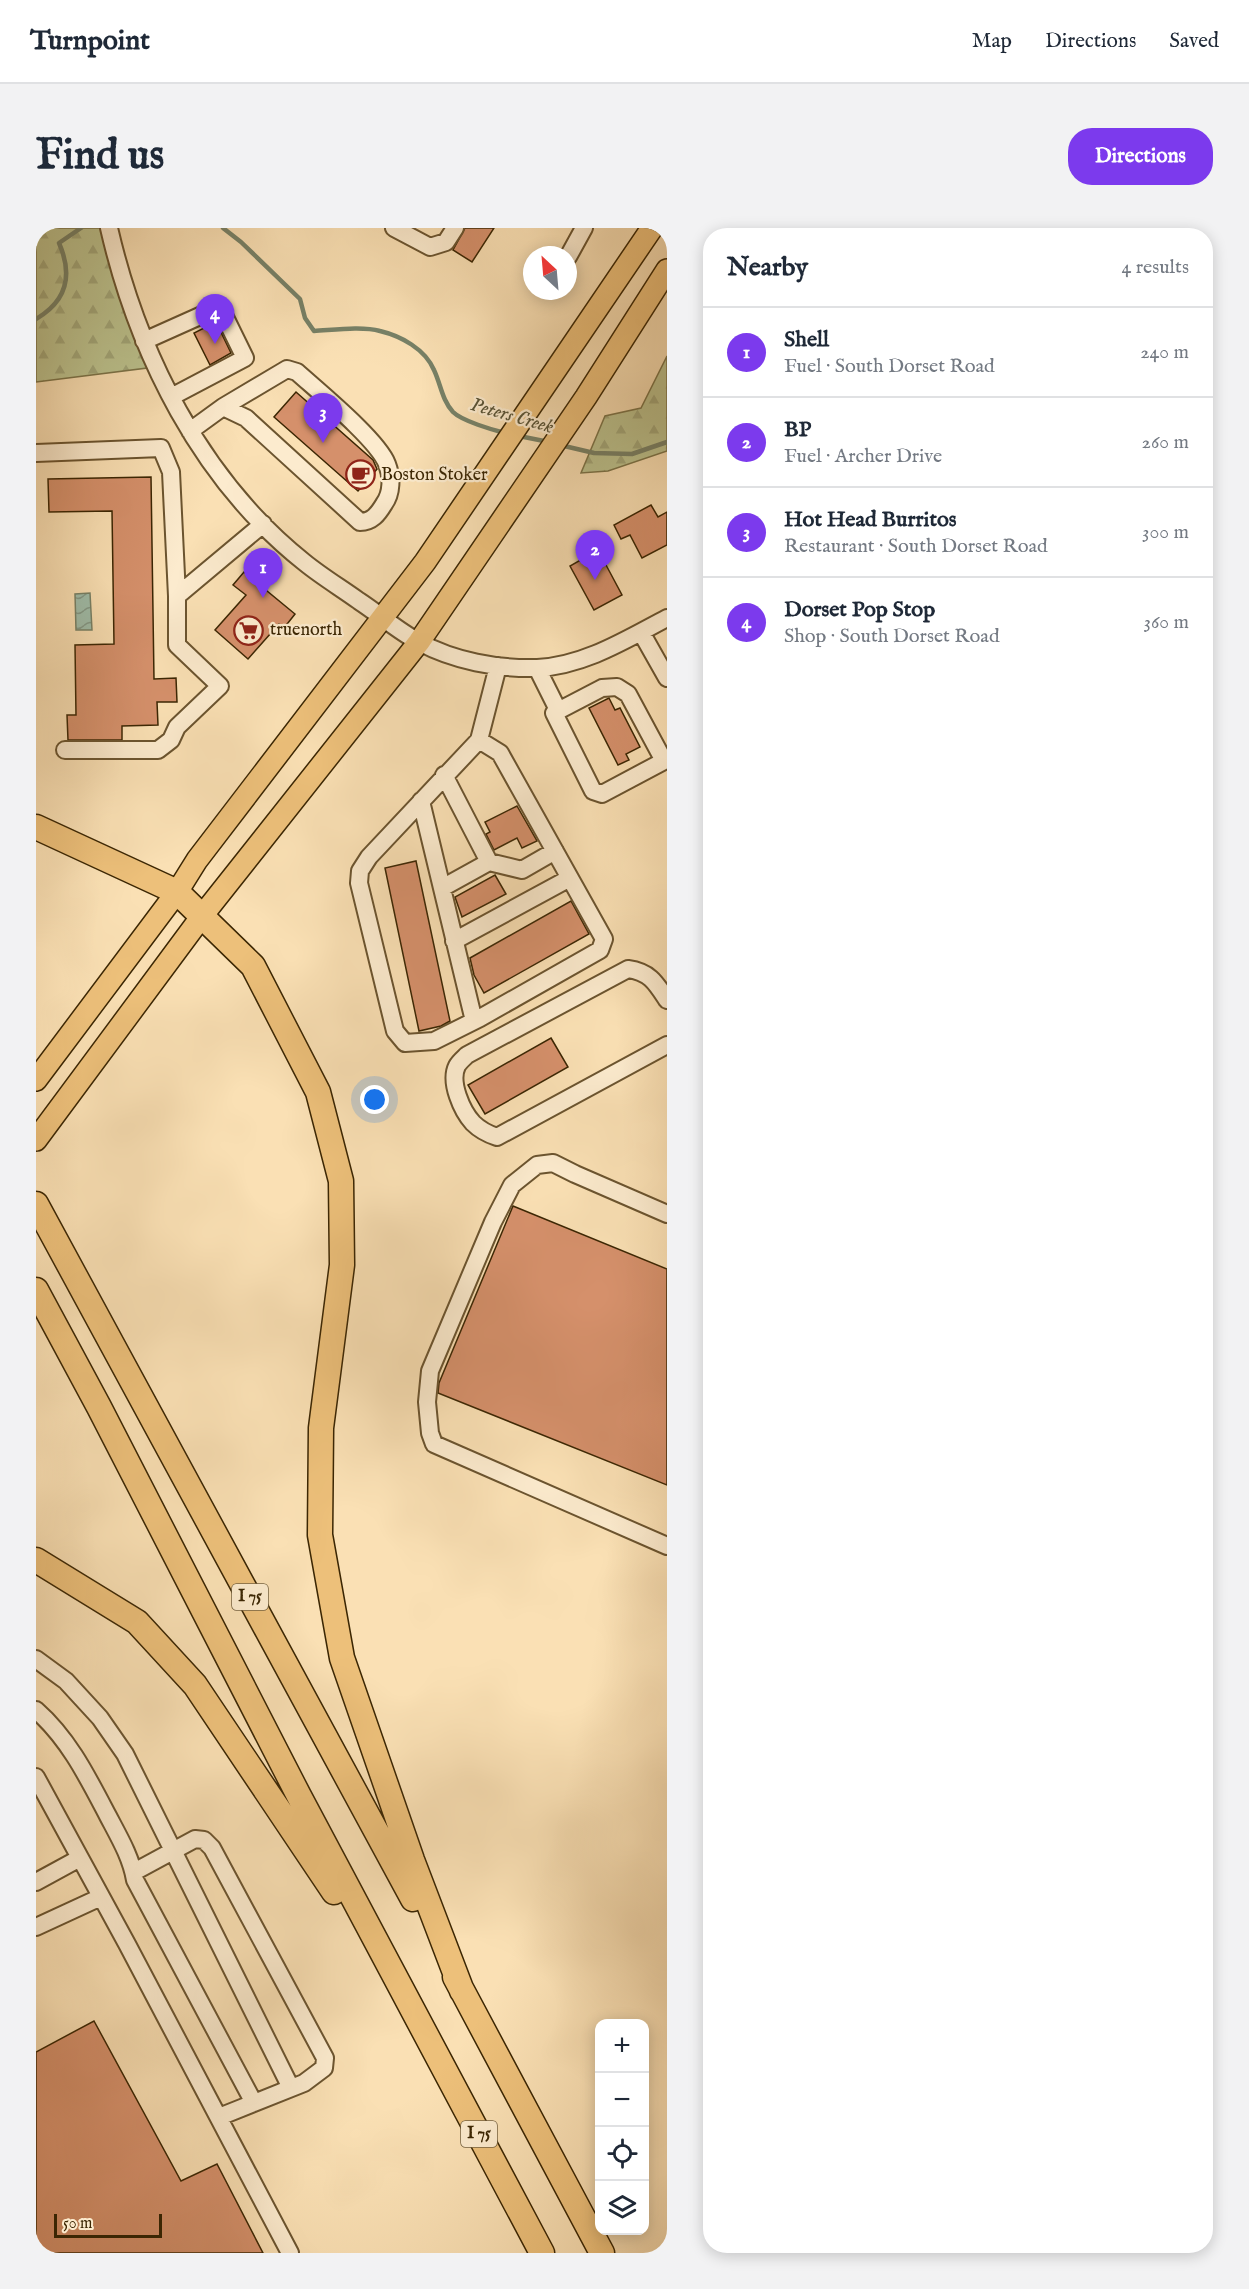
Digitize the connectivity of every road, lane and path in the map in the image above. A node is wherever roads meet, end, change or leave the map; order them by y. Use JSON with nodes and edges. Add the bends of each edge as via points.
{"nodes":[{"id":1,"x":109,"y":228,"type":"edge"},
{"id":2,"x":394,"y":228,"type":"edge"},
{"id":3,"x":455,"y":228,"type":"edge"},
{"id":4,"x":584,"y":228,"type":"edge"},
{"id":5,"x":652,"y":228,"type":"edge"},
{"id":6,"x":574,"y":246,"type":"edge"},
{"id":7,"x":667,"y":270,"type":"edge"},
{"id":8,"x":144,"y":341,"type":"junction"},
{"id":9,"x":171,"y":397,"type":"junction"},
{"id":10,"x":223,"y":408,"type":"junction"},
{"id":11,"x":190,"y":431,"type":"junction"},
{"id":12,"x":36,"y":453,"type":"edge"},
{"id":13,"x":263,"y":524,"type":"junction"},
{"id":14,"x":177,"y":596,"type":"junction"},
{"id":15,"x":382,"y":617,"type":"junction"},
{"id":16,"x":667,"y":618,"type":"edge"},
{"id":17,"x":641,"y":632,"type":"junction"},
{"id":18,"x":419,"y":642,"type":"junction"},
{"id":19,"x":498,"y":666,"type":"junction"},
{"id":20,"x":537,"y":668,"type":"junction"},
{"id":21,"x":667,"y":678,"type":"edge"},
{"id":22,"x":558,"y":710,"type":"junction"},
{"id":23,"x":479,"y":740,"type":"junction"},
{"id":24,"x":65,"y":750,"type":"dead end"},
{"id":25,"x":666,"y":761,"type":"edge"},
{"id":26,"x":444,"y":775,"type":"junction"},
{"id":27,"x":421,"y":801,"type":"junction"},
{"id":28,"x":36,"y":827,"type":"edge"},
{"id":29,"x":555,"y":851,"type":"junction"},
{"id":30,"x":489,"y":862,"type":"junction"},
{"id":31,"x":570,"y":878,"type":"junction"},
{"id":32,"x":442,"y":888,"type":"junction"},
{"id":33,"x":177,"y":892,"type":"junction"},
{"id":34,"x":202,"y":916,"type":"junction"},
{"id":35,"x":454,"y":941,"type":"junction"},
{"id":36,"x":667,"y":1000,"type":"edge"},
{"id":37,"x":474,"y":1021,"type":"junction"},
{"id":38,"x":667,"y":1045,"type":"edge"},
{"id":39,"x":38,"y":1077,"type":"edge"},
{"id":40,"x":36,"y":1140,"type":"edge"},
{"id":41,"x":36,"y":1204,"type":"edge"},
{"id":42,"x":667,"y":1214,"type":"edge"},
{"id":43,"x":36,"y":1290,"type":"edge"},
{"id":44,"x":667,"y":1546,"type":"edge"},
{"id":45,"x":36,"y":1560,"type":"edge"},
{"id":46,"x":36,"y":1659,"type":"edge"},
{"id":47,"x":36,"y":1710,"type":"edge"},
{"id":48,"x":36,"y":1777,"type":"edge"},
{"id":49,"x":173,"y":1851,"type":"junction"},
{"id":50,"x":83,"y":1864,"type":"junction"},
{"id":51,"x":134,"y":1872,"type":"junction"},
{"id":52,"x":36,"y":1882,"type":"edge"},
{"id":53,"x":101,"y":1897,"type":"junction"},
{"id":54,"x":36,"y":1927,"type":"edge"},
{"id":55,"x":462,"y":1991,"type":"junction"},
{"id":56,"x":416,"y":2015,"type":"junction"},
{"id":57,"x":291,"y":2088,"type":"junction"},
{"id":58,"x":254,"y":2103,"type":"junction"},
{"id":59,"x":219,"y":2117,"type":"junction"},
{"id":60,"x":290,"y":2253,"type":"edge"},
{"id":61,"x":542,"y":2253,"type":"edge"},
{"id":62,"x":602,"y":2253,"type":"edge"}],
"edges":[{"from":1,"to":8,"type":"street","via":[[124,288]]},
{"from":2,"to":3,"type":"street","via":[[430,248],[446,242]]},
{"from":4,"to":6,"type":"street"},
{"from":5,"to":15,"type":"main road","via":[[425,562]]},
{"from":7,"to":18,"type":"main road","via":[[586,397]]},
{"from":8,"to":9,"type":"street"},
{"from":8,"to":9,"type":"street","via":[[220,307],[245,358]]},
{"from":9,"to":11,"type":"street"},
{"from":10,"to":10,"type":"street","via":[[287,369],[297,372],[378,450],[387,463],[388,498],[372,519],[360,522],[246,418]]},
{"from":10,"to":11,"type":"street"},
{"from":11,"to":13,"type":"street","via":[[223,478]]},
{"from":12,"to":14,"type":"street","via":[[161,448],[171,472]]},
{"from":13,"to":14,"type":"street"},
{"from":13,"to":15,"type":"street","via":[[303,562]]},
{"from":14,"to":24,"type":"street","via":[[177,645],[220,686],[158,750]]},
{"from":15,"to":18,"type":"street"},
{"from":15,"to":33,"type":"main road","via":[[197,860]]},
{"from":16,"to":17,"type":"street"},
{"from":17,"to":20,"type":"street","via":[[567,664]]},
{"from":17,"to":21,"type":"street"},
{"from":18,"to":19,"type":"street","via":[[468,661]]},
{"from":18,"to":34,"type":"main road"},
{"from":19,"to":20,"type":"street"},
{"from":19,"to":23,"type":"street"},
{"from":20,"to":22,"type":"street"},
{"from":22,"to":25,"type":"street","via":[[602,688],[618,687],[628,694]]},
{"from":22,"to":25,"type":"street","via":[[554,713],[593,790],[602,794]]},
{"from":23,"to":26,"type":"street"},
{"from":23,"to":29,"type":"street","via":[[500,753]]},
{"from":26,"to":27,"type":"street"},
{"from":26,"to":30,"type":"street"},
{"from":27,"to":32,"type":"street"},
{"from":27,"to":37,"type":"street","via":[[369,857],[360,871],[359,883],[395,1031],[405,1043],[434,1041]]},
{"from":28,"to":33,"type":"highway"},
{"from":29,"to":30,"type":"street","via":[[522,870]]},
{"from":29,"to":31,"type":"street"},
{"from":30,"to":32,"type":"street"},
{"from":31,"to":35,"type":"street"},
{"from":31,"to":37,"type":"street","via":[[603,939],[600,950]]},
{"from":32,"to":35,"type":"street"},
{"from":33,"to":34,"type":"highway"},
{"from":33,"to":39,"type":"main road"},
{"from":34,"to":40,"type":"main road"},
{"from":34,"to":55,"type":"highway","via":[[253,966],[318,1092],[341,1181],[342,1264],[321,1428],[320,1535],[342,1658]]},
{"from":35,"to":37,"type":"street"},
{"from":36,"to":38,"type":"street","via":[[654,979],[628,969],[467,1055],[457,1067],[459,1099],[472,1121],[497,1137]]},
{"from":41,"to":55,"type":"highway","number":"I 75"},
{"from":42,"to":44,"type":"street","via":[[553,1162],[537,1165],[512,1185],[493,1222],[430,1371],[427,1402],[434,1444]]},
{"from":43,"to":56,"type":"highway","number":"I 75"},
{"from":45,"to":56,"type":"highway","via":[[137,1622],[195,1685]]},
{"from":46,"to":49,"type":"street","via":[[66,1681],[99,1718],[124,1754]]},
{"from":47,"to":51,"type":"street","via":[[82,1766]]},
{"from":48,"to":50,"type":"street"},
{"from":49,"to":51,"type":"street"},
{"from":49,"to":57,"type":"street"},
{"from":49,"to":57,"type":"street","via":[[195,1839],[204,1840],[212,1848],[325,2058],[324,2068],[315,2076]]},
{"from":50,"to":52,"type":"street"},
{"from":50,"to":53,"type":"street"},
{"from":51,"to":58,"type":"street"},
{"from":53,"to":54,"type":"street"},
{"from":53,"to":59,"type":"street"},
{"from":55,"to":62,"type":"highway","number":"I 75"},
{"from":56,"to":61,"type":"highway","number":"I 75"},
{"from":57,"to":58,"type":"street"},
{"from":58,"to":59,"type":"street"},
{"from":59,"to":60,"type":"street"}]}
